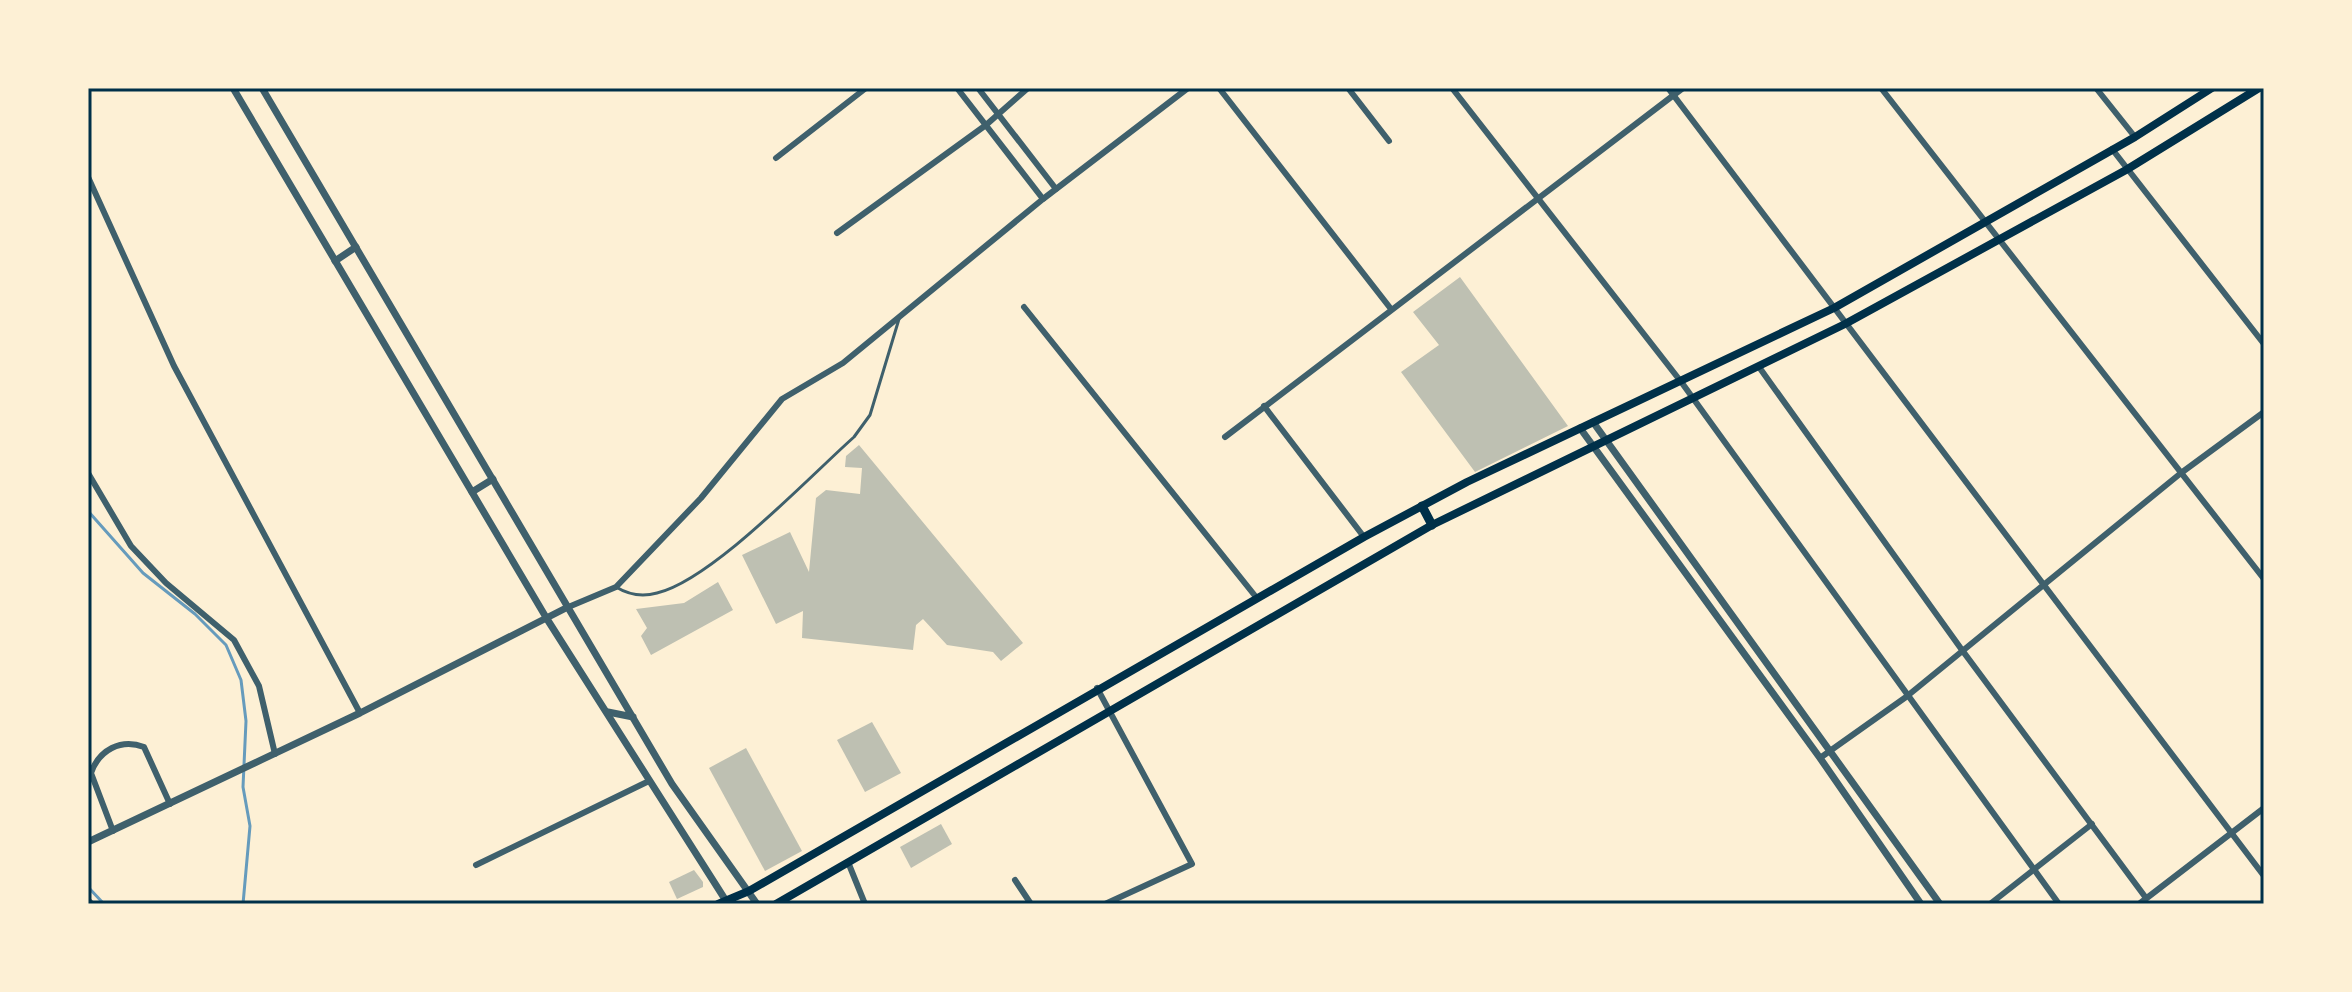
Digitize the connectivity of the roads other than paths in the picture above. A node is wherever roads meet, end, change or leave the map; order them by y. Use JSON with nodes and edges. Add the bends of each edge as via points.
{"nodes":[{"id":1,"x":233,"y":88,"type":"edge"},
{"id":2,"x":262,"y":88,"type":"edge"},
{"id":3,"x":866,"y":88,"type":"edge"},
{"id":4,"x":957,"y":88,"type":"edge"},
{"id":5,"x":978,"y":88,"type":"edge"},
{"id":6,"x":1028,"y":88,"type":"edge"},
{"id":7,"x":1188,"y":88,"type":"edge"},
{"id":8,"x":1219,"y":88,"type":"edge"},
{"id":9,"x":1348,"y":88,"type":"edge"},
{"id":10,"x":1452,"y":88,"type":"edge"},
{"id":11,"x":1668,"y":88,"type":"edge"},
{"id":12,"x":1683,"y":88,"type":"edge"},
{"id":13,"x":1881,"y":88,"type":"edge"},
{"id":14,"x":2096,"y":88,"type":"edge"},
{"id":15,"x":2212,"y":88,"type":"edge"},
{"id":16,"x":2259,"y":88,"type":"edge"},
{"id":17,"x":1674,"y":95,"type":"junction"},
{"id":18,"x":999,"y":115,"type":"junction"},
{"id":19,"x":986,"y":125,"type":"junction"},
{"id":20,"x":2135,"y":137,"type":"junction"},
{"id":21,"x":1389,"y":141,"type":"dead end"},
{"id":22,"x":2112,"y":149,"type":"junction"},
{"id":23,"x":776,"y":158,"type":"dead end"},
{"id":24,"x":2126,"y":170,"type":"junction"},
{"id":25,"x":88,"y":177,"type":"edge"},
{"id":26,"x":1056,"y":189,"type":"junction"},
{"id":27,"x":1537,"y":197,"type":"junction"},
{"id":28,"x":1043,"y":199,"type":"junction"},
{"id":29,"x":1986,"y":220,"type":"junction"},
{"id":30,"x":837,"y":233,"type":"dead end"},
{"id":31,"x":2000,"y":241,"type":"junction"},
{"id":32,"x":356,"y":247,"type":"junction"},
{"id":33,"x":335,"y":261,"type":"junction"},
{"id":34,"x":1024,"y":307,"type":"dead end"},
{"id":35,"x":1834,"y":308,"type":"junction"},
{"id":36,"x":1391,"y":309,"type":"junction"},
{"id":37,"x":900,"y":317,"type":"junction"},
{"id":38,"x":1845,"y":324,"type":"junction"},
{"id":39,"x":2264,"y":344,"type":"edge"},
{"id":40,"x":1759,"y":367,"type":"junction"},
{"id":41,"x":1682,"y":383,"type":"junction"},
{"id":42,"x":1693,"y":400,"type":"junction"},
{"id":43,"x":1264,"y":406,"type":"junction"},
{"id":44,"x":2264,"y":412,"type":"edge"},
{"id":45,"x":1593,"y":422,"type":"junction"},
{"id":46,"x":1580,"y":428,"type":"junction"},
{"id":47,"x":1225,"y":437,"type":"dead end"},
{"id":48,"x":1607,"y":442,"type":"junction"},
{"id":49,"x":1594,"y":448,"type":"junction"},
{"id":50,"x":88,"y":473,"type":"edge"},
{"id":51,"x":2181,"y":473,"type":"junction"},
{"id":52,"x":493,"y":479,"type":"junction"},
{"id":53,"x":472,"y":492,"type":"junction"},
{"id":54,"x":1422,"y":506,"type":"junction"},
{"id":55,"x":1432,"y":525,"type":"junction"},
{"id":56,"x":1364,"y":537,"type":"junction"},
{"id":57,"x":2264,"y":579,"type":"edge"},
{"id":58,"x":2046,"y":584,"type":"junction"},
{"id":59,"x":616,"y":587,"type":"junction"},
{"id":60,"x":1256,"y":597,"type":"junction"},
{"id":61,"x":566,"y":608,"type":"junction"},
{"id":62,"x":547,"y":619,"type":"junction"},
{"id":63,"x":1962,"y":650,"type":"junction"},
{"id":64,"x":1097,"y":688,"type":"junction"},
{"id":65,"x":1906,"y":697,"type":"junction"},
{"id":66,"x":1107,"y":711,"type":"junction"},
{"id":67,"x":608,"y":712,"type":"junction"},
{"id":68,"x":360,"y":713,"type":"junction"},
{"id":69,"x":633,"y":717,"type":"junction"},
{"id":70,"x":1831,"y":750,"type":"junction"},
{"id":71,"x":275,"y":754,"type":"junction"},
{"id":72,"x":1820,"y":758,"type":"junction"},
{"id":73,"x":649,"y":781,"type":"junction"},
{"id":74,"x":170,"y":804,"type":"junction"},
{"id":75,"x":2264,"y":808,"type":"edge"},
{"id":76,"x":2092,"y":824,"type":"junction"},
{"id":77,"x":113,"y":831,"type":"junction"},
{"id":78,"x":2232,"y":832,"type":"junction"},
{"id":79,"x":88,"y":842,"type":"edge"},
{"id":80,"x":848,"y":862,"type":"junction"},
{"id":81,"x":476,"y":865,"type":"dead end"},
{"id":82,"x":2034,"y":871,"type":"junction"},
{"id":83,"x":2264,"y":876,"type":"edge"},
{"id":84,"x":1015,"y":880,"type":"dead end"},
{"id":85,"x":749,"y":891,"type":"junction"},
{"id":86,"x":2146,"y":898,"type":"junction"},
{"id":87,"x":724,"y":903,"type":"edge"},
{"id":88,"x":757,"y":904,"type":"edge"},
{"id":89,"x":776,"y":904,"type":"edge"},
{"id":90,"x":865,"y":904,"type":"edge"},
{"id":91,"x":1031,"y":904,"type":"edge"},
{"id":92,"x":1105,"y":904,"type":"edge"},
{"id":93,"x":1921,"y":904,"type":"edge"},
{"id":94,"x":1940,"y":904,"type":"edge"},
{"id":95,"x":1990,"y":904,"type":"edge"},
{"id":96,"x":2059,"y":904,"type":"edge"},
{"id":97,"x":2139,"y":904,"type":"edge"}],
"edges":[{"from":1,"to":33,"type":"street"},
{"from":2,"to":32,"type":"street"},
{"from":3,"to":23,"type":"street"},
{"from":4,"to":19,"type":"street"},
{"from":5,"to":18,"type":"street"},
{"from":6,"to":18,"type":"street"},
{"from":7,"to":26,"type":"street"},
{"from":8,"to":36,"type":"street"},
{"from":9,"to":21,"type":"street"},
{"from":10,"to":27,"type":"street"},
{"from":11,"to":17,"type":"street"},
{"from":12,"to":17,"type":"street"},
{"from":13,"to":29,"type":"street"},
{"from":14,"to":20,"type":"street"},
{"from":15,"to":20,"type":"main road"},
{"from":16,"to":24,"type":"main road"},
{"from":17,"to":27,"type":"street"},
{"from":17,"to":35,"type":"street"},
{"from":18,"to":19,"type":"street"},
{"from":18,"to":26,"type":"street"},
{"from":19,"to":28,"type":"street"},
{"from":19,"to":30,"type":"street"},
{"from":20,"to":22,"type":"main road"},
{"from":22,"to":24,"type":"street"},
{"from":22,"to":29,"type":"main road"},
{"from":24,"to":31,"type":"main road"},
{"from":24,"to":39,"type":"street"},
{"from":25,"to":68,"type":"street","via":[[174,366]]},
{"from":26,"to":28,"type":"street"},
{"from":27,"to":36,"type":"street"},
{"from":27,"to":41,"type":"street"},
{"from":28,"to":37,"type":"street"},
{"from":29,"to":31,"type":"street"},
{"from":29,"to":35,"type":"main road"},
{"from":31,"to":38,"type":"main road"},
{"from":31,"to":51,"type":"street"},
{"from":32,"to":33,"type":"street"},
{"from":32,"to":52,"type":"street"},
{"from":33,"to":53,"type":"street"},
{"from":34,"to":60,"type":"street"},
{"from":35,"to":38,"type":"street"},
{"from":35,"to":41,"type":"main road"},
{"from":36,"to":43,"type":"street"},
{"from":37,"to":59,"type":"street","via":[[843,363],[782,399],[701,498]]},
{"from":37,"to":59,"type":"lane","via":[[870,415],[854,437],[698,573],[658,593],[629,595]]},
{"from":38,"to":40,"type":"main road"},
{"from":38,"to":58,"type":"street"},
{"from":40,"to":42,"type":"main road"},
{"from":40,"to":63,"type":"street"},
{"from":41,"to":42,"type":"street"},
{"from":41,"to":45,"type":"main road"},
{"from":42,"to":48,"type":"main road"},
{"from":42,"to":65,"type":"street"},
{"from":43,"to":47,"type":"street"},
{"from":43,"to":56,"type":"street"},
{"from":44,"to":51,"type":"street"},
{"from":45,"to":46,"type":"main road"},
{"from":45,"to":48,"type":"street"},
{"from":46,"to":49,"type":"street"},
{"from":46,"to":54,"type":"main road"},
{"from":48,"to":49,"type":"main road"},
{"from":48,"to":70,"type":"street"},
{"from":49,"to":55,"type":"main road"},
{"from":49,"to":72,"type":"street"},
{"from":50,"to":71,"type":"street","via":[[131,546],[234,640],[259,686]]},
{"from":51,"to":57,"type":"street"},
{"from":51,"to":58,"type":"street"},
{"from":52,"to":53,"type":"street"},
{"from":52,"to":61,"type":"street"},
{"from":53,"to":62,"type":"street"},
{"from":54,"to":55,"type":"main road"},
{"from":54,"to":56,"type":"main road"},
{"from":55,"to":66,"type":"main road"},
{"from":56,"to":60,"type":"main road"},
{"from":58,"to":63,"type":"street"},
{"from":58,"to":78,"type":"street"},
{"from":59,"to":61,"type":"street"},
{"from":60,"to":64,"type":"main road"},
{"from":61,"to":62,"type":"street"},
{"from":61,"to":69,"type":"street"},
{"from":62,"to":67,"type":"street"},
{"from":62,"to":68,"type":"street"},
{"from":63,"to":65,"type":"street"},
{"from":63,"to":76,"type":"street"},
{"from":64,"to":66,"type":"street"},
{"from":64,"to":85,"type":"main road"},
{"from":65,"to":70,"type":"street"},
{"from":65,"to":82,"type":"street"},
{"from":66,"to":80,"type":"main road"},
{"from":66,"to":92,"type":"street","via":[[1192,864]]},
{"from":67,"to":69,"type":"street"},
{"from":67,"to":73,"type":"street"},
{"from":68,"to":71,"type":"street"},
{"from":69,"to":85,"type":"street","via":[[672,784]]},
{"from":70,"to":72,"type":"street"},
{"from":70,"to":94,"type":"street"},
{"from":71,"to":74,"type":"street"},
{"from":72,"to":93,"type":"street"},
{"from":73,"to":81,"type":"street"},
{"from":73,"to":87,"type":"street"},
{"from":74,"to":77,"type":"street"},
{"from":74,"to":77,"type":"street","via":[[144,747],[130,741],[111,748],[95,760],[91,773]]},
{"from":75,"to":78,"type":"street"},
{"from":76,"to":82,"type":"street"},
{"from":76,"to":86,"type":"street"},
{"from":77,"to":79,"type":"street"},
{"from":78,"to":83,"type":"street"},
{"from":78,"to":86,"type":"street"},
{"from":80,"to":89,"type":"main road"},
{"from":80,"to":90,"type":"street"},
{"from":82,"to":95,"type":"street"},
{"from":82,"to":96,"type":"street"},
{"from":84,"to":91,"type":"street"},
{"from":85,"to":87,"type":"main road"},
{"from":85,"to":88,"type":"street"},
{"from":86,"to":97,"type":"street"}]}
